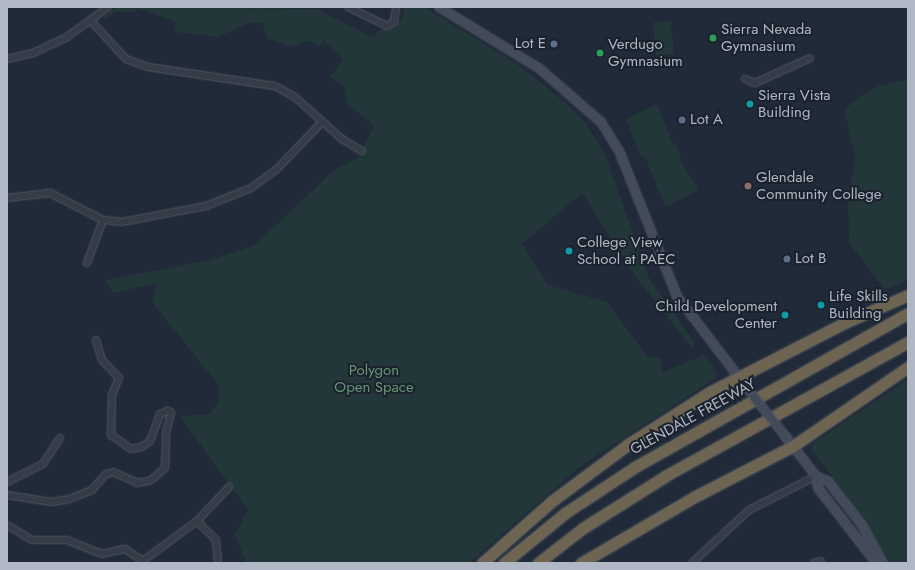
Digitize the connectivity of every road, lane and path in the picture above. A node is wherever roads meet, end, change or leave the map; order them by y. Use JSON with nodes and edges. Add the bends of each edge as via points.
{"nodes":[{"id":1,"x":108,"y":7,"type":"edge"},
{"id":2,"x":348,"y":7,"type":"edge"},
{"id":3,"x":396,"y":7,"type":"edge"},
{"id":4,"x":439,"y":7,"type":"edge"},
{"id":5,"x":91,"y":21,"type":"junction"},
{"id":6,"x":810,"y":58,"type":"dead end"},
{"id":7,"x":7,"y":59,"type":"edge"},
{"id":8,"x":745,"y":79,"type":"dead end"},
{"id":9,"x":322,"y":122,"type":"junction"},
{"id":10,"x":362,"y":151,"type":"dead end"},
{"id":11,"x":7,"y":198,"type":"edge"},
{"id":12,"x":103,"y":220,"type":"junction"},
{"id":13,"x":87,"y":263,"type":"dead end"},
{"id":14,"x":908,"y":295,"type":"edge"},
{"id":15,"x":908,"y":313,"type":"edge"},
{"id":16,"x":96,"y":340,"type":"dead end"},
{"id":17,"x":908,"y":342,"type":"edge"},
{"id":18,"x":908,"y":367,"type":"edge"},
{"id":19,"x":742,"y":380,"type":"junction"},
{"id":20,"x":60,"y":438,"type":"dead end"},
{"id":21,"x":793,"y":446,"type":"junction"},
{"id":22,"x":816,"y":476,"type":"junction"},
{"id":23,"x":7,"y":482,"type":"edge"},
{"id":24,"x":229,"y":487,"type":"dead end"},
{"id":25,"x":7,"y":495,"type":"edge"},
{"id":26,"x":197,"y":521,"type":"junction"},
{"id":27,"x":7,"y":525,"type":"edge"},
{"id":28,"x":821,"y":561,"type":"dead end"},
{"id":29,"x":141,"y":562,"type":"edge"},
{"id":30,"x":218,"y":563,"type":"edge"},
{"id":31,"x":482,"y":563,"type":"edge"},
{"id":32,"x":504,"y":563,"type":"edge"},
{"id":33,"x":538,"y":563,"type":"edge"},
{"id":34,"x":581,"y":563,"type":"edge"},
{"id":35,"x":692,"y":563,"type":"edge"},
{"id":36,"x":814,"y":563,"type":"edge"},
{"id":37,"x":876,"y":563,"type":"edge"},
{"id":38,"x":882,"y":563,"type":"edge"}],
"edges":[{"from":1,"to":5,"type":"street"},
{"from":2,"to":3,"type":"street","via":[[387,26],[394,22]]},
{"from":4,"to":19,"type":"main road","via":[[540,69],[601,122],[620,154],[677,296]]},
{"from":5,"to":7,"type":"street","via":[[33,53]]},
{"from":5,"to":9,"type":"street","via":[[126,59],[148,67],[276,86],[295,97]]},
{"from":6,"to":8,"type":"street","via":[[755,83]]},
{"from":9,"to":10,"type":"street"},
{"from":9,"to":12,"type":"street","via":[[276,169],[251,188],[226,200],[157,218]]},
{"from":11,"to":12,"type":"street","via":[[50,193]]},
{"from":12,"to":13,"type":"street"},
{"from":14,"to":19,"type":"highway"},
{"from":15,"to":32,"type":"highway","name":"GLENDALE FREEWAY","via":[[635,467],[565,513]]},
{"from":16,"to":25,"type":"street","via":[[102,360],[119,378],[112,395],[115,402],[109,429],[111,436],[132,450],[142,447],[150,441],[160,414],[168,410],[172,413],[166,432],[165,468],[151,480],[138,483],[113,472],[106,474],[92,490],[69,499],[51,502]]},
{"from":17,"to":33,"type":"highway","via":[[667,475],[583,528]]},
{"from":18,"to":21,"type":"highway"},
{"from":19,"to":21,"type":"main road","bridge":true},
{"from":19,"to":31,"type":"highway","via":[[627,445],[552,500]]},
{"from":20,"to":23,"type":"street","via":[[43,464]]},
{"from":21,"to":22,"type":"main road"},
{"from":21,"to":34,"type":"highway","via":[[681,505]]},
{"from":22,"to":35,"type":"street","via":[[749,510]]},
{"from":22,"to":37,"type":"main road","via":[[818,488]]},
{"from":22,"to":38,"type":"main road","via":[[828,481],[862,525]]},
{"from":24,"to":26,"type":"street"},
{"from":26,"to":29,"type":"street"},
{"from":26,"to":30,"type":"street","via":[[216,540]]},
{"from":27,"to":29,"type":"street","via":[[32,540],[67,540],[101,554],[125,549]]},
{"from":28,"to":36,"type":"street"}]}
